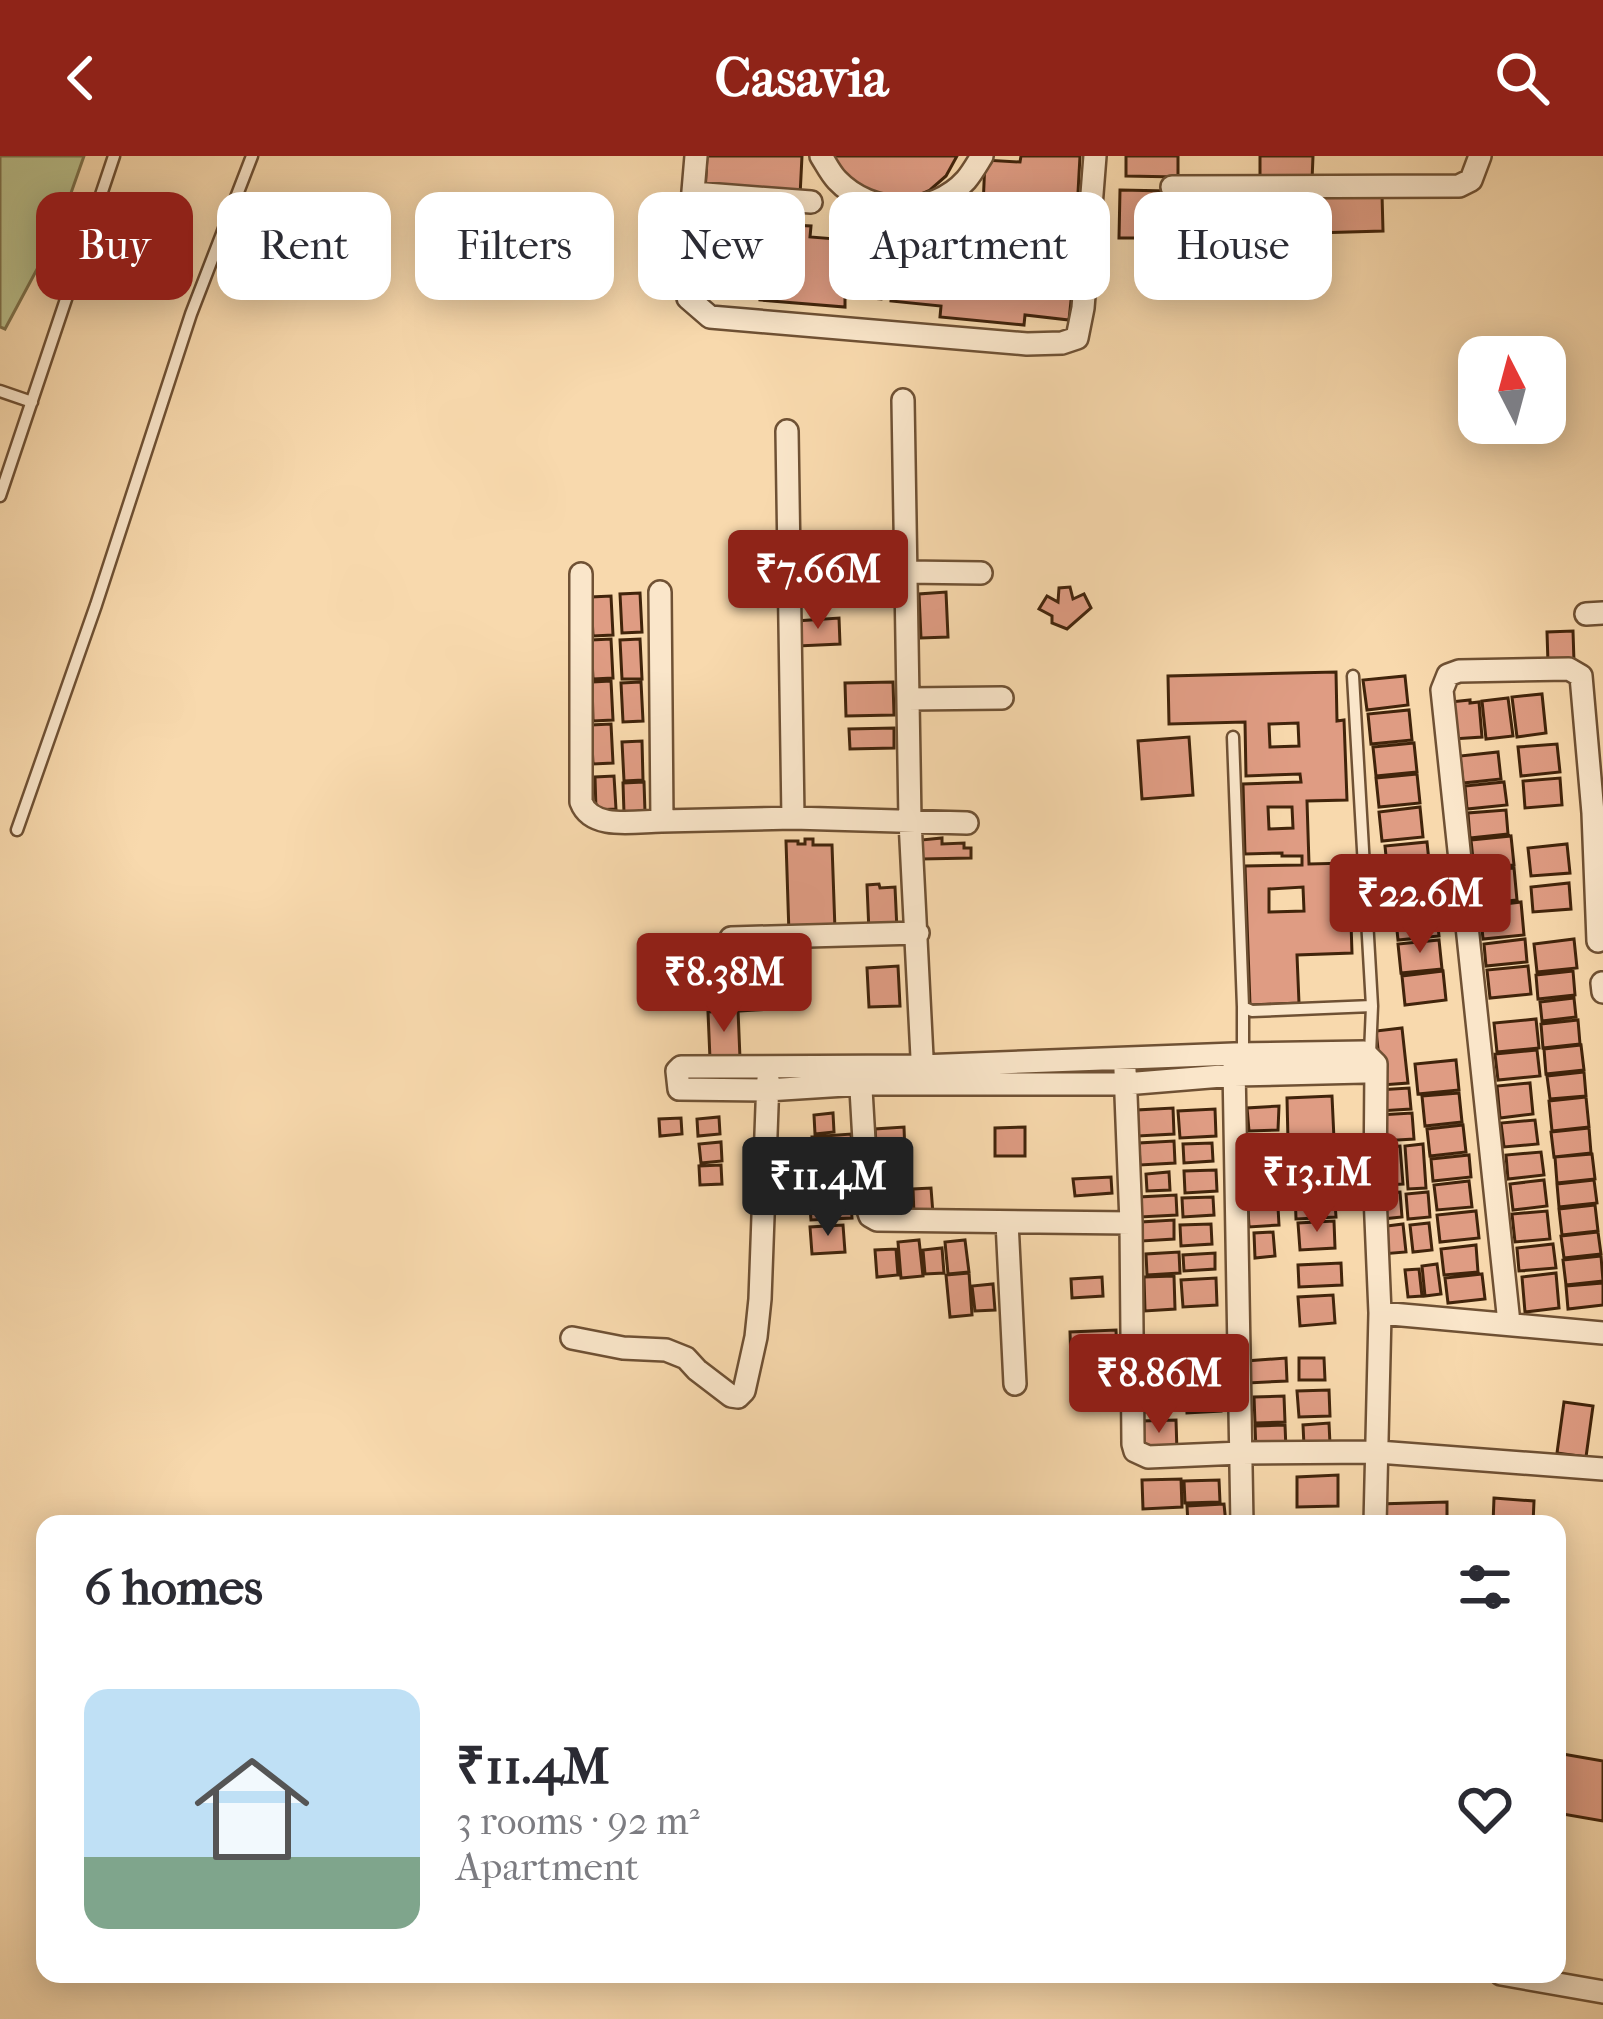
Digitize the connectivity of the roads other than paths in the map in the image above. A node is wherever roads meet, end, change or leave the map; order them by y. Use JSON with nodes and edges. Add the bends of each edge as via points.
{"nodes":[{"id":1,"x":115,"y":156,"type":"edge"},
{"id":2,"x":252,"y":156,"type":"edge"},
{"id":3,"x":696,"y":156,"type":"edge"},
{"id":4,"x":821,"y":156,"type":"edge"},
{"id":5,"x":982,"y":156,"type":"edge"},
{"id":6,"x":1095,"y":156,"type":"edge"},
{"id":7,"x":1480,"y":156,"type":"edge"},
{"id":8,"x":1172,"y":187,"type":"dead end"},
{"id":9,"x":693,"y":192,"type":"edge"},
{"id":10,"x":1092,"y":192,"type":"edge"},
{"id":11,"x":805,"y":202,"type":"edge"},
{"id":12,"x":811,"y":202,"type":"dead end"},
{"id":13,"x":690,"y":300,"type":"edge"},
{"id":14,"x":1084,"y":300,"type":"edge"},
{"id":15,"x":0,"y":391,"type":"edge"},
{"id":16,"x":903,"y":400,"type":"dead end"},
{"id":17,"x":32,"y":402,"type":"junction"},
{"id":18,"x":787,"y":431,"type":"dead end"},
{"id":19,"x":0,"y":496,"type":"edge"},
{"id":20,"x":906,"y":572,"type":"junction"},
{"id":21,"x":981,"y":573,"type":"dead end"},
{"id":22,"x":580,"y":574,"type":"dead end"},
{"id":23,"x":660,"y":592,"type":"dead end"},
{"id":24,"x":1353,"y":676,"type":"dead end"},
{"id":25,"x":1002,"y":698,"type":"dead end"},
{"id":26,"x":908,"y":699,"type":"junction"},
{"id":27,"x":1233,"y":736,"type":"dead end"},
{"id":28,"x":1598,"y":813,"type":"edge"},
{"id":29,"x":793,"y":818,"type":"junction"},
{"id":30,"x":662,"y":821,"type":"junction"},
{"id":31,"x":910,"y":821,"type":"junction"},
{"id":32,"x":967,"y":823,"type":"dead end"},
{"id":33,"x":17,"y":830,"type":"dead end"},
{"id":34,"x":918,"y":934,"type":"junction"},
{"id":35,"x":731,"y":938,"type":"dead end"},
{"id":36,"x":1598,"y":941,"type":"dead end"},
{"id":37,"x":1603,"y":983,"type":"edge"},
{"id":38,"x":1603,"y":992,"type":"edge"},
{"id":39,"x":1372,"y":1006,"type":"junction"},
{"id":40,"x":1243,"y":1007,"type":"junction"},
{"id":41,"x":1370,"y":1058,"type":"junction"},
{"id":42,"x":1125,"y":1059,"type":"junction"},
{"id":43,"x":1237,"y":1061,"type":"junction"},
{"id":44,"x":769,"y":1066,"type":"junction"},
{"id":45,"x":860,"y":1075,"type":"junction"},
{"id":46,"x":922,"y":1076,"type":"junction"},
{"id":47,"x":1125,"y":1084,"type":"junction"},
{"id":48,"x":767,"y":1090,"type":"junction"},
{"id":49,"x":1007,"y":1222,"type":"junction"},
{"id":50,"x":1131,"y":1223,"type":"junction"},
{"id":51,"x":1380,"y":1313,"type":"junction"},
{"id":52,"x":1509,"y":1322,"type":"junction"},
{"id":53,"x":1603,"y":1333,"type":"edge"},
{"id":54,"x":572,"y":1338,"type":"dead end"},
{"id":55,"x":1016,"y":1384,"type":"dead end"},
{"id":56,"x":1378,"y":1452,"type":"junction"},
{"id":57,"x":1241,"y":1453,"type":"junction"},
{"id":58,"x":1603,"y":1469,"type":"edge"},
{"id":59,"x":1242,"y":1515,"type":"edge"},
{"id":60,"x":1375,"y":1515,"type":"edge"},
{"id":61,"x":1552,"y":1983,"type":"edge"},
{"id":62,"x":1603,"y":1992,"type":"edge"}],
"edges":[{"from":1,"to":17,"type":"lane"},
{"from":2,"to":33,"type":"lane"},
{"from":3,"to":9,"type":"street"},
{"from":4,"to":5,"type":"street","via":[[859,198],[916,207],[966,181]]},
{"from":6,"to":10,"type":"street"},
{"from":7,"to":8,"type":"street","via":[[1472,180],[1459,186]]},
{"from":11,"to":12,"type":"street"},
{"from":13,"to":14,"type":"street","via":[[710,316],[1027,344],[1077,338]]},
{"from":15,"to":17,"type":"lane"},
{"from":16,"to":20,"type":"street"},
{"from":17,"to":19,"type":"lane"},
{"from":18,"to":29,"type":"street"},
{"from":20,"to":21,"type":"street"},
{"from":20,"to":26,"type":"street"},
{"from":22,"to":30,"type":"street","via":[[580,802],[595,819]]},
{"from":23,"to":30,"type":"street"},
{"from":24,"to":39,"type":"lane"},
{"from":25,"to":26,"type":"street"},
{"from":26,"to":31,"type":"street"},
{"from":27,"to":40,"type":"lane"},
{"from":28,"to":36,"type":"street"},
{"from":28,"to":52,"type":"street","via":[[1581,676],[1570,669],[1448,675],[1442,690]]},
{"from":29,"to":30,"type":"street"},
{"from":29,"to":31,"type":"street"},
{"from":31,"to":32,"type":"street"},
{"from":31,"to":34,"type":"street"},
{"from":34,"to":35,"type":"street"},
{"from":34,"to":46,"type":"street"},
{"from":37,"to":38,"type":"street"},
{"from":39,"to":40,"type":"lane"},
{"from":39,"to":41,"type":"lane"},
{"from":40,"to":43,"type":"lane"},
{"from":41,"to":43,"type":"street"},
{"from":41,"to":51,"type":"street"},
{"from":42,"to":43,"type":"street"},
{"from":42,"to":46,"type":"street"},
{"from":42,"to":47,"type":"street"},
{"from":43,"to":47,"type":"street"},
{"from":43,"to":57,"type":"street"},
{"from":44,"to":45,"type":"street"},
{"from":44,"to":48,"type":"street"},
{"from":44,"to":48,"type":"street","via":[[676,1071],[679,1089]]},
{"from":45,"to":46,"type":"street"},
{"from":45,"to":48,"type":"street"},
{"from":45,"to":49,"type":"street","via":[[870,1216]]},
{"from":46,"to":47,"type":"street"},
{"from":47,"to":50,"type":"street"},
{"from":48,"to":54,"type":"street","via":[[760,1299],[744,1391],[731,1396],[666,1350]]},
{"from":49,"to":50,"type":"street"},
{"from":49,"to":55,"type":"street"},
{"from":50,"to":57,"type":"street","via":[[1135,1450],[1148,1457]]},
{"from":51,"to":52,"type":"street"},
{"from":51,"to":56,"type":"street"},
{"from":52,"to":53,"type":"street"},
{"from":56,"to":57,"type":"street"},
{"from":56,"to":58,"type":"street"},
{"from":56,"to":60,"type":"street"},
{"from":57,"to":59,"type":"street"},
{"from":61,"to":62,"type":"street"}]}
